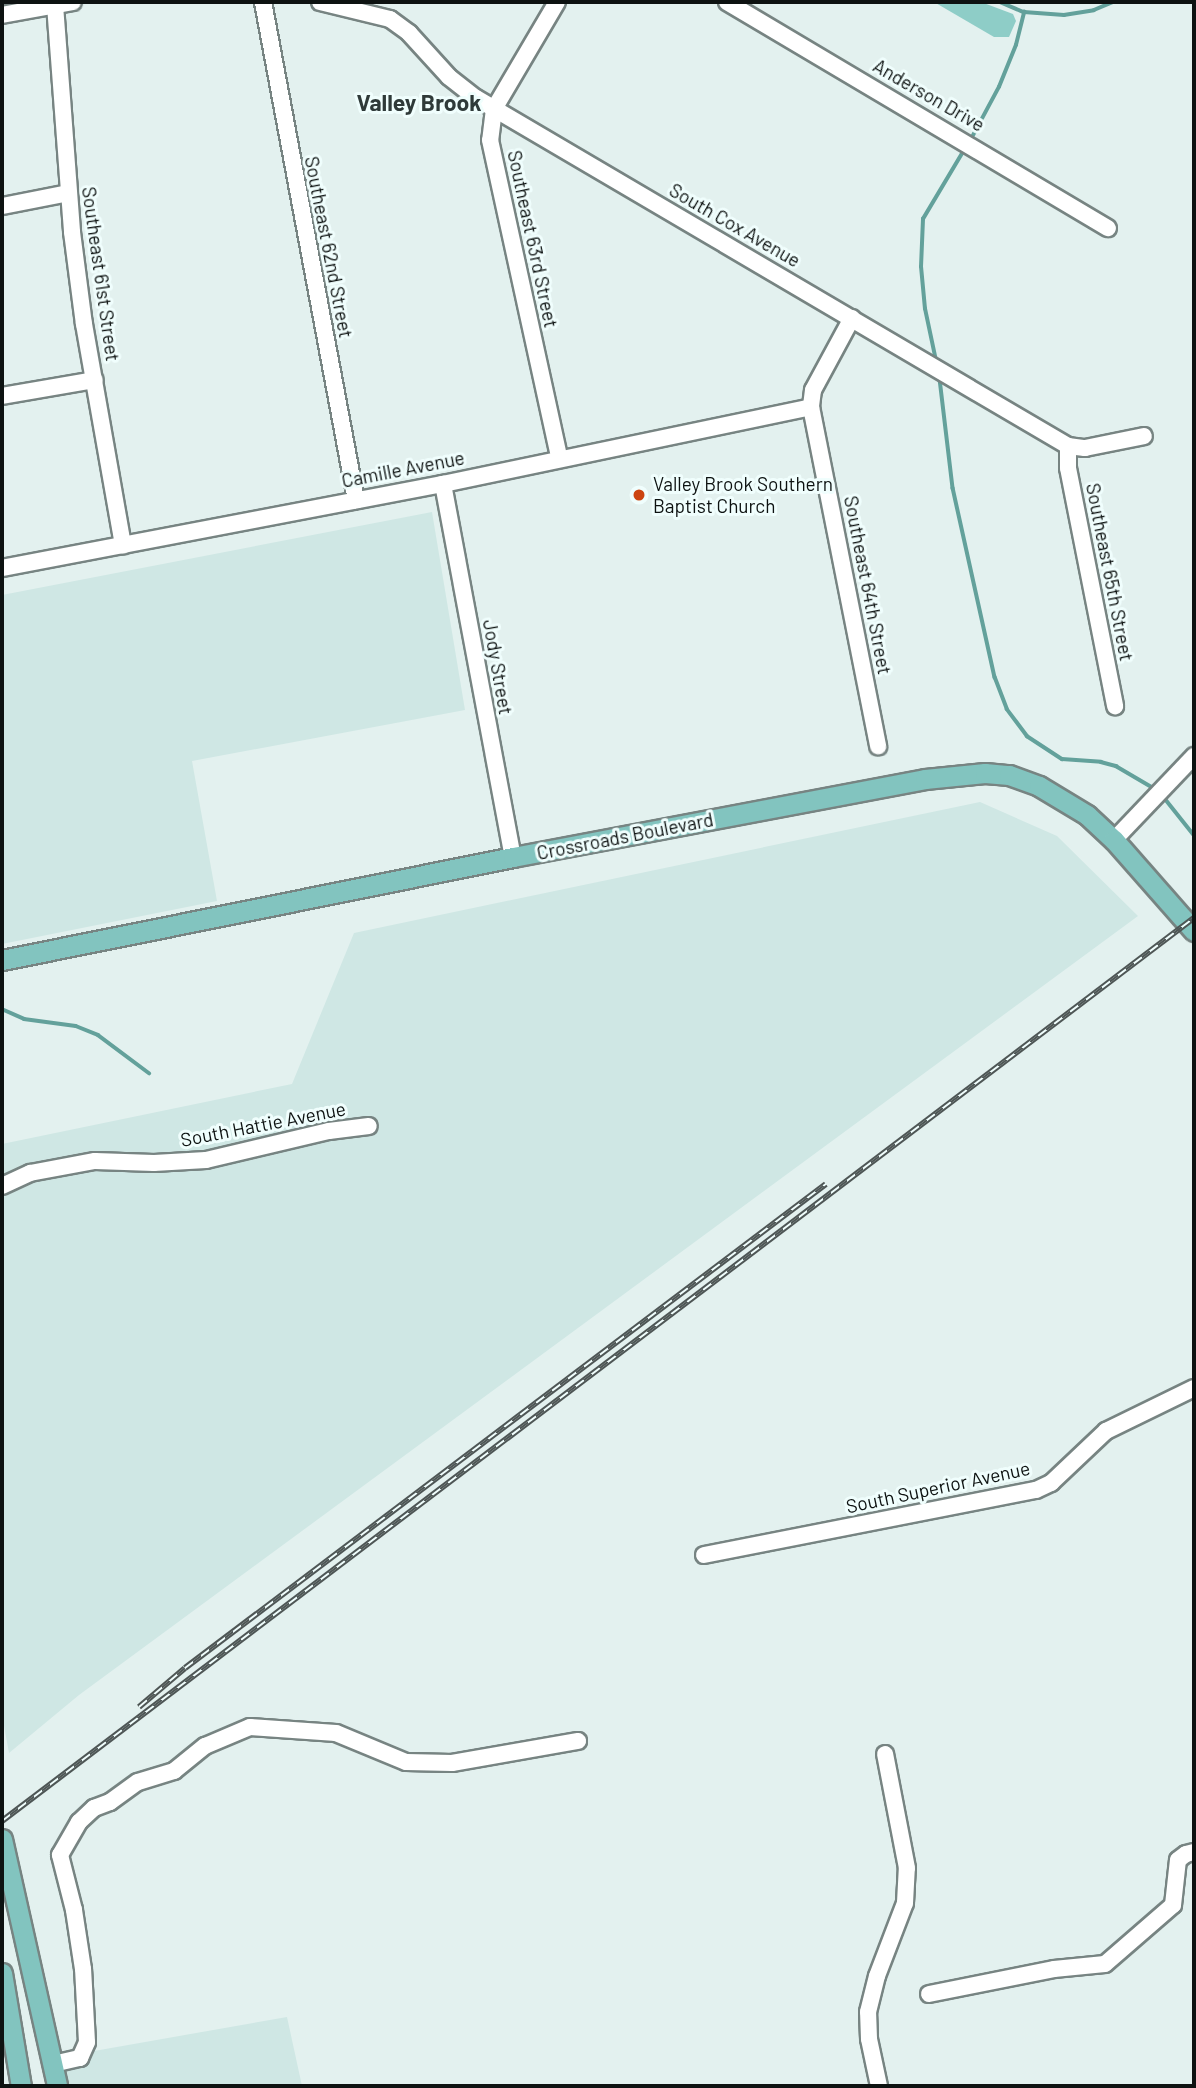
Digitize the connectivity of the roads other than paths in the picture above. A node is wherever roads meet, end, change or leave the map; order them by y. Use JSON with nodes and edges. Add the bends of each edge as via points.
{"nodes":[{"id":1,"x":73,"y":2,"type":"edge"},
{"id":2,"x":263,"y":2,"type":"edge"},
{"id":3,"x":320,"y":2,"type":"edge"},
{"id":4,"x":556,"y":2,"type":"edge"},
{"id":5,"x":727,"y":2,"type":"edge"},
{"id":6,"x":55,"y":5,"type":"junction"},
{"id":7,"x":2,"y":15,"type":"edge"},
{"id":8,"x":494,"y":109,"type":"junction"},
{"id":9,"x":68,"y":193,"type":"junction"},
{"id":10,"x":2,"y":206,"type":"edge"},
{"id":11,"x":1108,"y":228,"type":"dead end"},
{"id":12,"x":852,"y":318,"type":"junction"},
{"id":13,"x":95,"y":380,"type":"junction"},
{"id":14,"x":2,"y":396,"type":"edge"},
{"id":15,"x":811,"y":407,"type":"junction"},
{"id":16,"x":1144,"y":436,"type":"dead end"},
{"id":17,"x":1068,"y":446,"type":"junction"},
{"id":18,"x":559,"y":457,"type":"junction"},
{"id":19,"x":443,"y":484,"type":"junction"},
{"id":20,"x":356,"y":500,"type":"junction"},
{"id":21,"x":123,"y":546,"type":"junction"},
{"id":22,"x":2,"y":568,"type":"edge"},
{"id":23,"x":1115,"y":706,"type":"dead end"},
{"id":24,"x":877,"y":746,"type":"dead end"},
{"id":25,"x":1194,"y":756,"type":"edge"},
{"id":26,"x":1114,"y":840,"type":"junction"},
{"id":27,"x":513,"y":857,"type":"junction"},
{"id":28,"x":1194,"y":931,"type":"edge"},
{"id":29,"x":2,"y":960,"type":"edge"},
{"id":30,"x":369,"y":1126,"type":"dead end"},
{"id":31,"x":2,"y":1186,"type":"edge"},
{"id":32,"x":1194,"y":1388,"type":"edge"},
{"id":33,"x":704,"y":1555,"type":"dead end"},
{"id":34,"x":578,"y":1741,"type":"dead end"},
{"id":35,"x":885,"y":1754,"type":"dead end"},
{"id":36,"x":2,"y":1839,"type":"edge"},
{"id":37,"x":1194,"y":1852,"type":"edge"},
{"id":38,"x":2,"y":1973,"type":"edge"},
{"id":39,"x":929,"y":1994,"type":"dead end"},
{"id":40,"x":53,"y":2064,"type":"junction"},
{"id":41,"x":21,"y":2086,"type":"edge"},
{"id":42,"x":57,"y":2086,"type":"edge"},
{"id":43,"x":879,"y":2086,"type":"edge"}],
"edges":[{"from":1,"to":6,"type":"street"},
{"from":2,"to":20,"type":"street","name":"Southeast 62nd Street"},
{"from":3,"to":8,"type":"street","name":"South Cox Avenue","via":[[390,19],[449,77]]},
{"from":4,"to":8,"type":"street","name":"Southeast 63rd Street"},
{"from":5,"to":11,"type":"street","name":"Anderson Drive"},
{"from":6,"to":7,"type":"street"},
{"from":6,"to":9,"type":"street","name":"Southeast 61st Street"},
{"from":8,"to":12,"type":"street","name":"South Cox Avenue"},
{"from":8,"to":18,"type":"street","name":"Southeast 63rd Street","via":[[490,141]]},
{"from":9,"to":10,"type":"street"},
{"from":9,"to":13,"type":"street","name":"Southeast 61st Street"},
{"from":12,"to":15,"type":"street","name":"Southeast 64th Street","via":[[813,390]]},
{"from":12,"to":17,"type":"street","name":"South Cox Avenue"},
{"from":13,"to":14,"type":"street"},
{"from":13,"to":21,"type":"street","name":"Southeast 61st Street"},
{"from":15,"to":18,"type":"street","name":"Camille Avenue"},
{"from":15,"to":24,"type":"street","name":"Southeast 64th Street"},
{"from":16,"to":17,"type":"street","via":[[1085,448]]},
{"from":17,"to":23,"type":"street","name":"Southeast 65th Street","via":[[1068,468]]},
{"from":18,"to":19,"type":"street","name":"Camille Avenue"},
{"from":19,"to":20,"type":"street","name":"Camille Avenue"},
{"from":19,"to":27,"type":"street","name":"Jody Street"},
{"from":20,"to":21,"type":"street","name":"Camille Avenue"},
{"from":21,"to":22,"type":"street","name":"Camille Avenue"},
{"from":25,"to":26,"type":"street"},
{"from":26,"to":27,"type":"main road","name":"Crossroads Boulevard","via":[[1058,795],[1009,775],[985,773],[925,779]]},
{"from":26,"to":28,"type":"main road","name":"Crossroads Boulevard"},
{"from":27,"to":29,"type":"main road","name":"Crossroads Boulevard"},
{"from":30,"to":31,"type":"street","name":"South Hattie Avenue","via":[[206,1160],[95,1161],[30,1173]]},
{"from":32,"to":33,"type":"street","name":"South Superior Avenue","via":[[1106,1431],[1058,1478],[1035,1490]]},
{"from":34,"to":40,"type":"street","via":[[452,1763],[406,1762],[336,1733],[250,1727],[205,1746],[174,1771],[138,1782],[94,1808],[79,1822],[60,1855],[83,1969],[87,2042],[79,2058]]},
{"from":35,"to":43,"type":"street","via":[[906,1868],[905,1903],[868,2012]]},
{"from":36,"to":40,"type":"main road"},
{"from":37,"to":39,"type":"street","via":[[1178,1860],[1173,1905],[1105,1964],[1054,1969]]},
{"from":38,"to":41,"type":"main road"},
{"from":40,"to":42,"type":"main road"}]}
